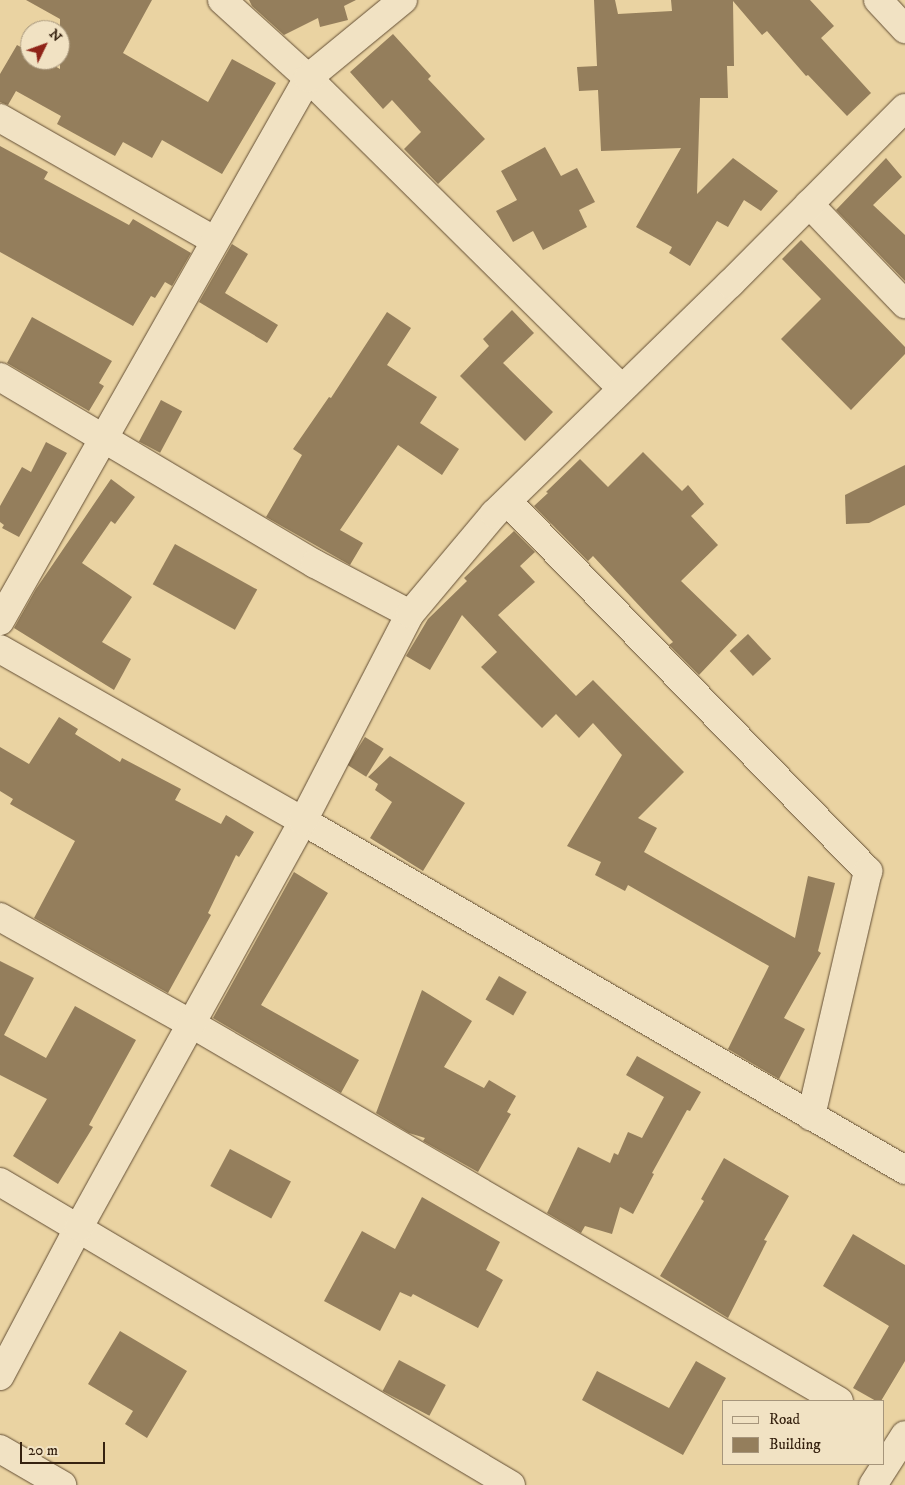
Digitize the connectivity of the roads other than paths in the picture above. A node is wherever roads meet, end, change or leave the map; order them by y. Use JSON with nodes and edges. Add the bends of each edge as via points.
{"nodes":[{"id":1,"x":222,"y":0,"type":"edge"},
{"id":2,"x":404,"y":0,"type":"edge"},
{"id":3,"x":878,"y":0,"type":"edge"},
{"id":4,"x":905,"y":28,"type":"edge"},
{"id":5,"x":308,"y":78,"type":"junction"},
{"id":6,"x":905,"y":108,"type":"edge"},
{"id":7,"x":0,"y":118,"type":"edge"},
{"id":8,"x":809,"y":204,"type":"junction"},
{"id":9,"x":214,"y":240,"type":"junction"},
{"id":10,"x":905,"y":304,"type":"edge"},
{"id":11,"x":0,"y":377,"type":"edge"},
{"id":12,"x":622,"y":388,"type":"junction"},
{"id":13,"x":104,"y":437,"type":"junction"},
{"id":14,"x":508,"y":502,"type":"junction"},
{"id":15,"x":410,"y":614,"type":"junction"},
{"id":16,"x":0,"y":621,"type":"edge"},
{"id":17,"x":0,"y":649,"type":"edge"},
{"id":18,"x":303,"y":821,"type":"junction"},
{"id":19,"x":0,"y":917,"type":"edge"},
{"id":20,"x":190,"y":1024,"type":"junction"},
{"id":21,"x":812,"y":1116,"type":"junction"},
{"id":22,"x":905,"y":1170,"type":"edge"},
{"id":23,"x":0,"y":1182,"type":"edge"},
{"id":24,"x":79,"y":1227,"type":"junction"},
{"id":25,"x":0,"y":1376,"type":"edge"},
{"id":26,"x":837,"y":1400,"type":"edge"},
{"id":27,"x":897,"y":1433,"type":"edge"},
{"id":28,"x":0,"y":1449,"type":"edge"},
{"id":29,"x":885,"y":1459,"type":"edge"},
{"id":30,"x":882,"y":1465,"type":"edge"},
{"id":31,"x":502,"y":1483,"type":"edge"},
{"id":32,"x":62,"y":1485,"type":"edge"},
{"id":33,"x":873,"y":1485,"type":"edge"}],
"edges":[{"from":1,"to":5,"type":"street"},
{"from":2,"to":5,"type":"street"},
{"from":3,"to":4,"type":"street"},
{"from":5,"to":9,"type":"street"},
{"from":5,"to":12,"type":"street"},
{"from":6,"to":8,"type":"street"},
{"from":7,"to":9,"type":"street"},
{"from":8,"to":10,"type":"street"},
{"from":8,"to":12,"type":"street"},
{"from":9,"to":13,"type":"street"},
{"from":11,"to":13,"type":"street"},
{"from":12,"to":14,"type":"street"},
{"from":13,"to":15,"type":"street","via":[[316,564]]},
{"from":13,"to":16,"type":"street"},
{"from":14,"to":15,"type":"street","via":[[494,514]]},
{"from":14,"to":21,"type":"street","via":[[868,871]]},
{"from":15,"to":18,"type":"street"},
{"from":17,"to":18,"type":"street"},
{"from":18,"to":20,"type":"street"},
{"from":18,"to":21,"type":"street"},
{"from":19,"to":20,"type":"street"},
{"from":20,"to":24,"type":"street"},
{"from":20,"to":26,"type":"street"},
{"from":21,"to":22,"type":"street"},
{"from":23,"to":24,"type":"street"},
{"from":24,"to":25,"type":"street"},
{"from":24,"to":31,"type":"street"},
{"from":27,"to":29,"type":"street"},
{"from":28,"to":32,"type":"street"},
{"from":30,"to":33,"type":"street"}]}
